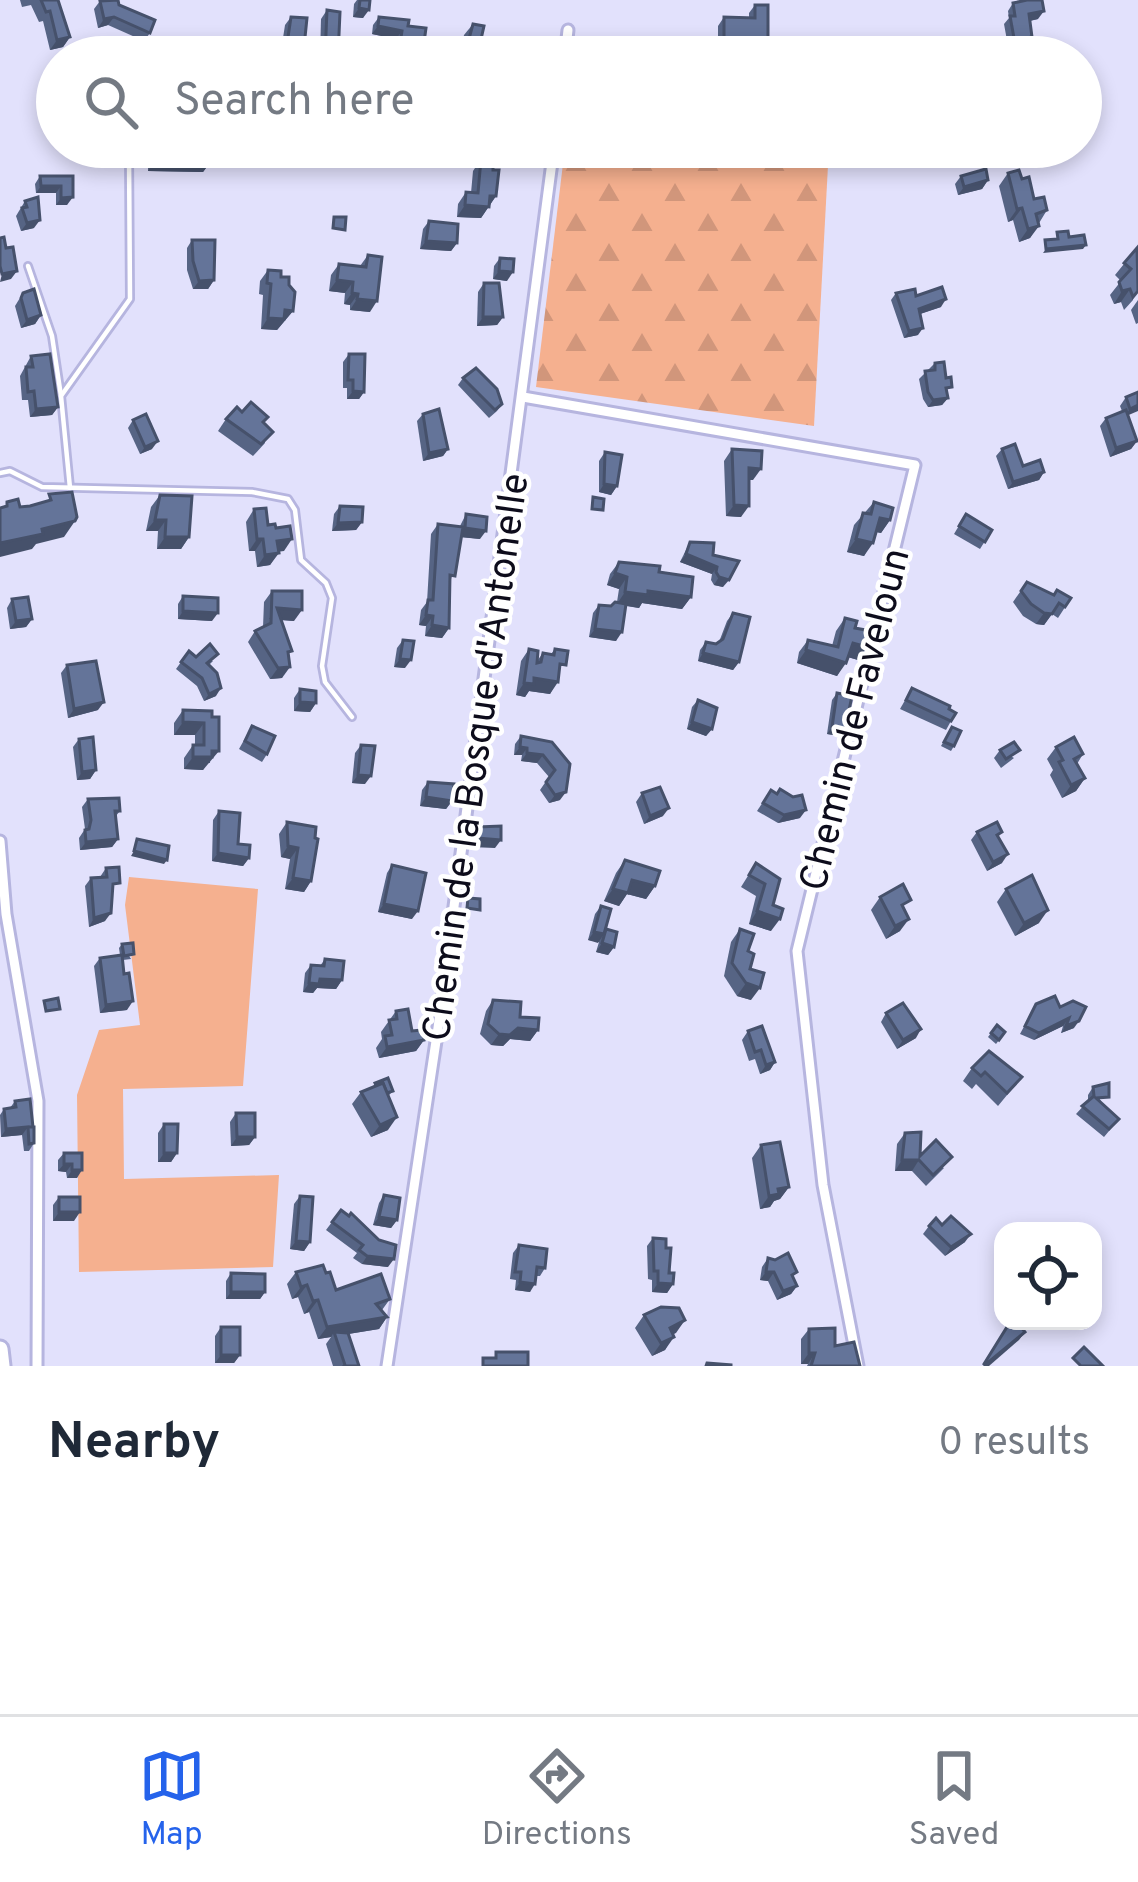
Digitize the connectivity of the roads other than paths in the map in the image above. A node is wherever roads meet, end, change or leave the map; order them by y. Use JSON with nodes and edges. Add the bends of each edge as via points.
{"nodes":[{"id":1,"x":568,"y":30,"type":"dead end"},
{"id":2,"x":567,"y":36,"type":"edge"},
{"id":3,"x":129,"y":168,"type":"edge"},
{"id":4,"x":551,"y":168,"type":"edge"},
{"id":5,"x":28,"y":266,"type":"dead end"},
{"id":6,"x":61,"y":396,"type":"junction"},
{"id":7,"x":523,"y":397,"type":"junction"},
{"id":8,"x":0,"y":473,"type":"edge"},
{"id":9,"x":70,"y":488,"type":"junction"},
{"id":10,"x":352,"y":717,"type":"dead end"},
{"id":11,"x":0,"y":841,"type":"edge"},
{"id":12,"x":0,"y":1348,"type":"edge"},
{"id":13,"x":2,"y":1366,"type":"edge"},
{"id":14,"x":37,"y":1366,"type":"edge"},
{"id":15,"x":387,"y":1366,"type":"edge"},
{"id":16,"x":858,"y":1366,"type":"edge"}],
"edges":[{"from":1,"to":2,"type":"street"},
{"from":3,"to":6,"type":"lane","via":[[130,299]]},
{"from":4,"to":7,"type":"street","name":"Chemin de la Bosque d'Antonelle"},
{"from":5,"to":6,"type":"lane","via":[[52,336]]},
{"from":6,"to":9,"type":"lane"},
{"from":7,"to":15,"type":"street","name":"Chemin de la Bosque d'Antonelle"},
{"from":7,"to":16,"type":"street","name":"Chemin de Faveloun","via":[[915,465],[797,951],[823,1185]]},
{"from":8,"to":9,"type":"lane"},
{"from":9,"to":10,"type":"lane","via":[[288,499],[302,560],[332,598],[325,682]]},
{"from":11,"to":14,"type":"street","via":[[38,1101]]},
{"from":12,"to":13,"type":"main road"}]}
